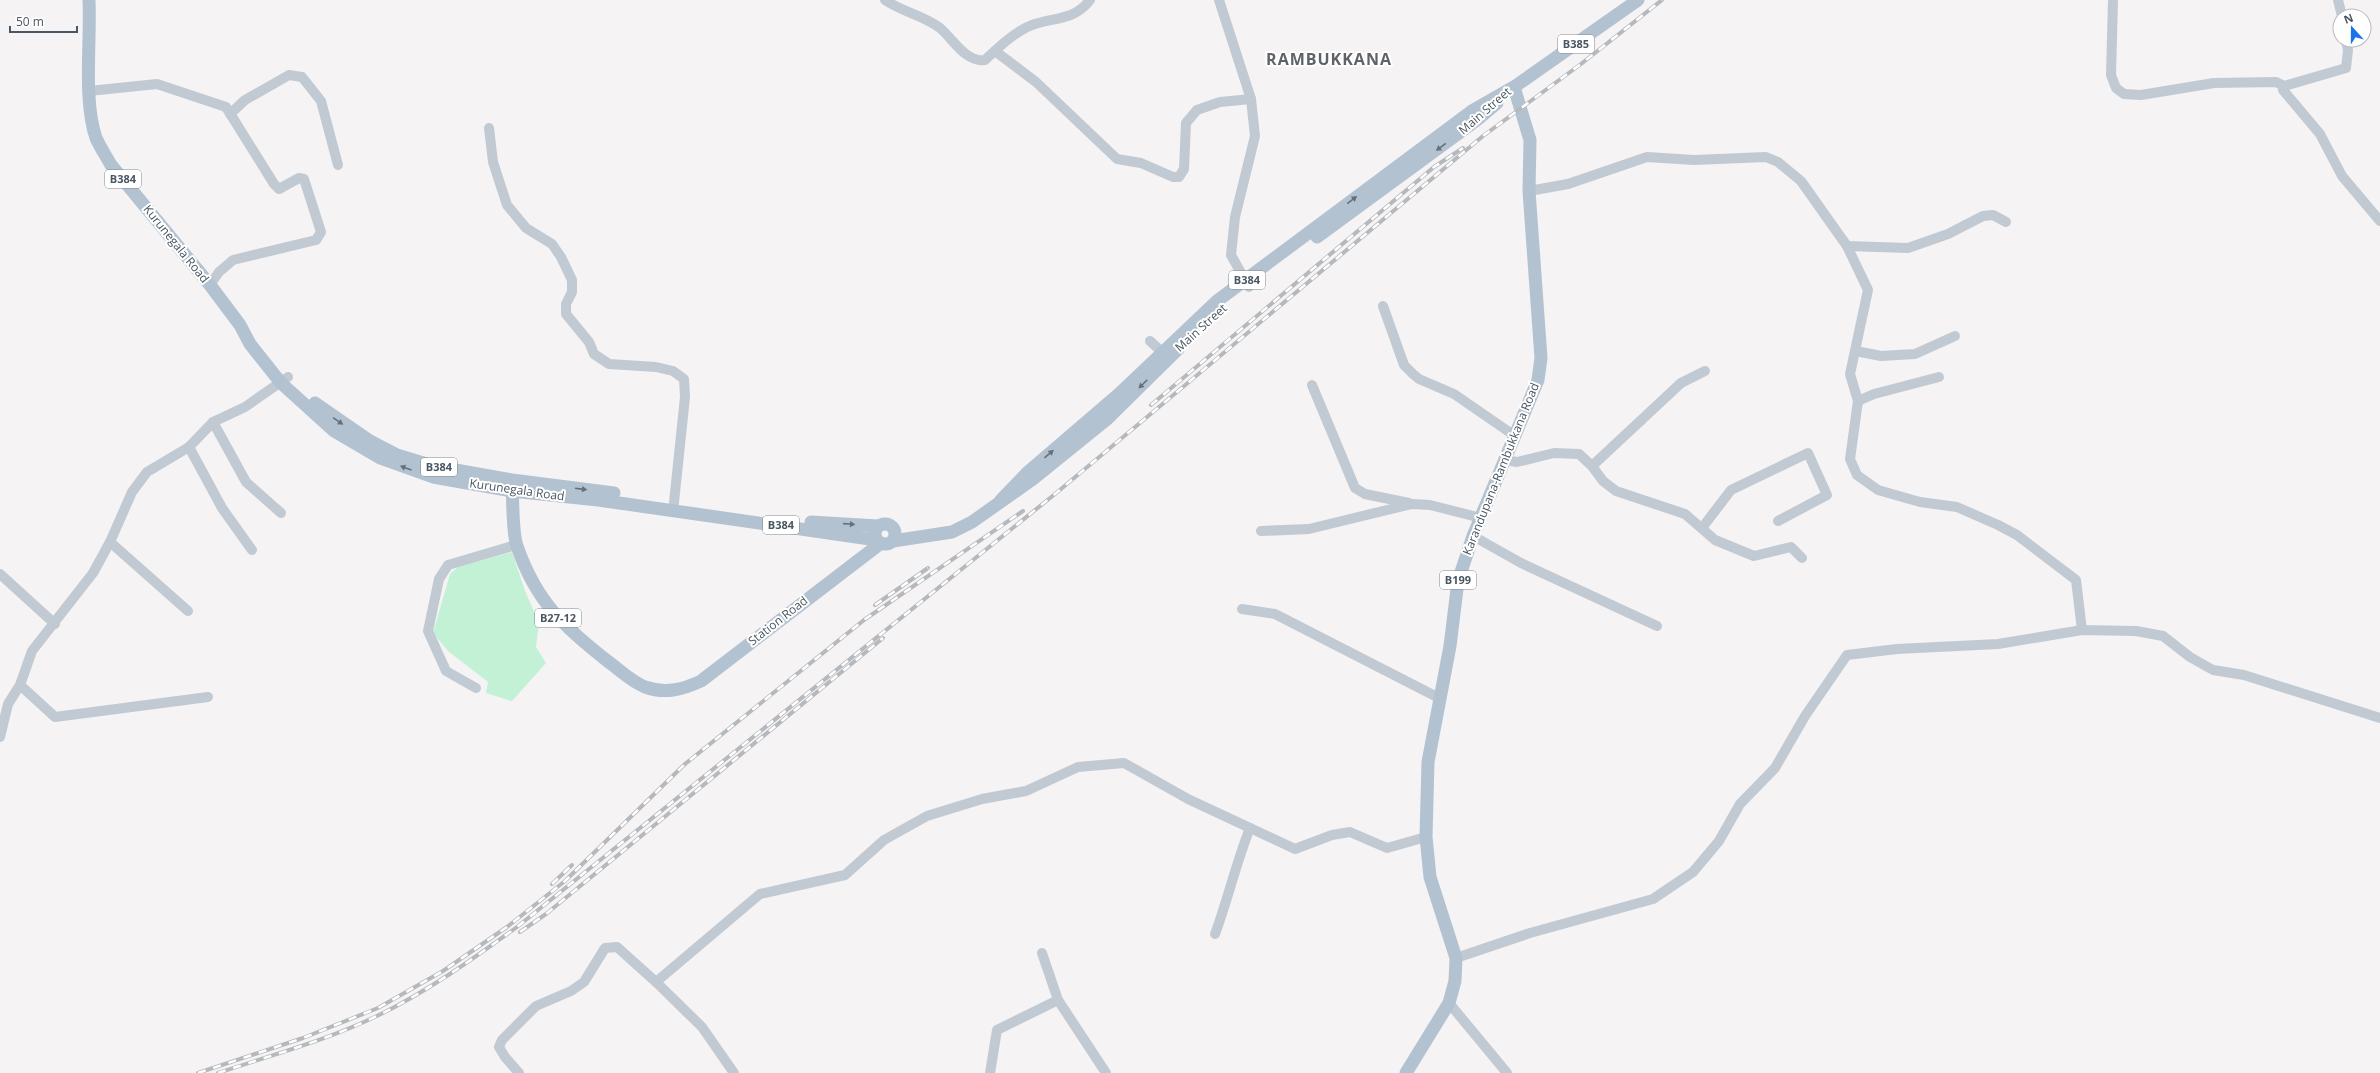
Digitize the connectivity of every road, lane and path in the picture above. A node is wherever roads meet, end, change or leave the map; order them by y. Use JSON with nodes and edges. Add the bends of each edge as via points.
{"nodes":[{"id":1,"x":89,"y":0,"type":"edge"},
{"id":2,"x":884,"y":0,"type":"edge"},
{"id":3,"x":1090,"y":0,"type":"edge"},
{"id":4,"x":1219,"y":0,"type":"edge"},
{"id":5,"x":1638,"y":0,"type":"edge"},
{"id":6,"x":2113,"y":0,"type":"edge"},
{"id":7,"x":2348,"y":48,"type":"edge"},
{"id":8,"x":995,"y":51,"type":"junction"},
{"id":9,"x":2284,"y":86,"type":"junction"},
{"id":10,"x":1514,"y":87,"type":"junction"},
{"id":11,"x":89,"y":91,"type":"junction"},
{"id":12,"x":1251,"y":99,"type":"junction"},
{"id":13,"x":230,"y":114,"type":"junction"},
{"id":14,"x":489,"y":128,"type":"dead end"},
{"id":15,"x":338,"y":165,"type":"dead end"},
{"id":16,"x":1529,"y":191,"type":"junction"},
{"id":17,"x":2380,"y":221,"type":"edge"},
{"id":18,"x":2006,"y":222,"type":"dead end"},
{"id":19,"x":1847,"y":246,"type":"junction"},
{"id":20,"x":1247,"y":284,"type":"junction"},
{"id":21,"x":210,"y":285,"type":"junction"},
{"id":22,"x":1383,"y":306,"type":"dead end"},
{"id":23,"x":1954,"y":336,"type":"dead end"},
{"id":24,"x":1150,"y":341,"type":"dead end"},
{"id":25,"x":1856,"y":351,"type":"junction"},
{"id":26,"x":1162,"y":352,"type":"junction"},
{"id":27,"x":1705,"y":371,"type":"dead end"},
{"id":28,"x":1939,"y":377,"type":"dead end"},
{"id":29,"x":284,"y":380,"type":"junction"},
{"id":30,"x":1312,"y":385,"type":"dead end"},
{"id":31,"x":1858,"y":401,"type":"junction"},
{"id":32,"x":213,"y":422,"type":"junction"},
{"id":33,"x":1515,"y":436,"type":"junction"},
{"id":34,"x":189,"y":447,"type":"junction"},
{"id":35,"x":1505,"y":460,"type":"junction"},
{"id":36,"x":1592,"y":466,"type":"junction"},
{"id":37,"x":512,"y":485,"type":"junction"},
{"id":38,"x":1001,"y":500,"type":"junction"},
{"id":39,"x":1412,"y":504,"type":"junction"},
{"id":40,"x":679,"y":509,"type":"junction"},
{"id":41,"x":281,"y":513,"type":"dead end"},
{"id":42,"x":1481,"y":518,"type":"junction"},
{"id":43,"x":1778,"y":521,"type":"dead end"},
{"id":44,"x":878,"y":526,"type":"junction"},
{"id":45,"x":893,"y":527,"type":"junction"},
{"id":46,"x":1702,"y":528,"type":"junction"},
{"id":47,"x":1260,"y":531,"type":"dead end"},
{"id":48,"x":924,"y":536,"type":"junction"},
{"id":49,"x":1473,"y":536,"type":"junction"},
{"id":50,"x":883,"y":541,"type":"junction"},
{"id":51,"x":110,"y":542,"type":"junction"},
{"id":52,"x":516,"y":545,"type":"junction"},
{"id":53,"x":252,"y":550,"type":"dead end"},
{"id":54,"x":1802,"y":558,"type":"dead end"},
{"id":55,"x":0,"y":574,"type":"edge"},
{"id":56,"x":1242,"y":609,"type":"dead end"},
{"id":57,"x":188,"y":611,"type":"dead end"},
{"id":58,"x":55,"y":624,"type":"junction"},
{"id":59,"x":1657,"y":626,"type":"dead end"},
{"id":60,"x":2082,"y":630,"type":"junction"},
{"id":61,"x":20,"y":684,"type":"junction"},
{"id":62,"x":476,"y":688,"type":"dead end"},
{"id":63,"x":208,"y":697,"type":"dead end"},
{"id":64,"x":1439,"y":698,"type":"junction"},
{"id":65,"x":2380,"y":718,"type":"edge"},
{"id":66,"x":0,"y":737,"type":"edge"},
{"id":67,"x":1250,"y":828,"type":"junction"},
{"id":68,"x":1426,"y":837,"type":"junction"},
{"id":69,"x":1215,"y":934,"type":"dead end"},
{"id":70,"x":1042,"y":953,"type":"dead end"},
{"id":71,"x":1456,"y":958,"type":"junction"},
{"id":72,"x":656,"y":982,"type":"junction"},
{"id":73,"x":1058,"y":1000,"type":"junction"},
{"id":74,"x":1449,"y":1002,"type":"junction"},
{"id":75,"x":519,"y":1073,"type":"edge"},
{"id":76,"x":734,"y":1073,"type":"edge"},
{"id":77,"x":990,"y":1073,"type":"edge"},
{"id":78,"x":1106,"y":1073,"type":"edge"},
{"id":79,"x":1406,"y":1073,"type":"edge"},
{"id":80,"x":1507,"y":1073,"type":"edge"}],
"edges":[{"from":1,"to":11,"type":"main road","name":"Kurunegala Road","number":"B384"},
{"from":2,"to":8,"type":"street","via":[[924,17],[941,29],[966,54],[979,61],[985,60]]},
{"from":3,"to":8,"type":"street","via":[[1082,10],[1074,14],[1026,28]]},
{"from":4,"to":12,"type":"street"},
{"from":5,"to":10,"type":"main road","number":"B385"},
{"from":6,"to":9,"type":"street","via":[[2111,75],[2116,88],[2124,94],[2141,95],[2214,83],[2276,82]]},
{"from":7,"to":9,"type":"street","via":[[2346,68]]},
{"from":8,"to":12,"type":"street","via":[[1036,82],[1117,159],[1141,163],[1173,177],[1179,177],[1184,169],[1186,123],[1197,110],[1220,102]]},
{"from":9,"to":17,"type":"street","via":[[2283,90],[2320,134],[2342,176]]},
{"from":10,"to":16,"type":"main road","name":"Karandupana-Rambukkana Road","number":"B199","via":[[1530,140]]},
{"from":10,"to":20,"type":"main road","name":"Main Street","number":"B384","via":[[1472,111],[1429,141]]},
{"from":11,"to":13,"type":"street","via":[[157,84],[226,107]]},
{"from":11,"to":21,"type":"main road","name":"Kurunegala Road","number":"B384","via":[[96,138],[111,165]]},
{"from":12,"to":20,"type":"street","via":[[1255,136],[1235,217],[1231,255]]},
{"from":13,"to":15,"type":"street","via":[[245,100],[289,75],[302,77],[321,101]]},
{"from":13,"to":21,"type":"street","via":[[279,189],[299,178],[304,179],[321,232],[316,240],[234,260]]},
{"from":14,"to":40,"type":"street","via":[[493,162],[507,205],[526,228],[552,244],[561,257],[572,280],[572,292],[566,304],[566,314],[589,342],[594,354],[609,364],[656,367],[673,371],[684,379]]},
{"from":16,"to":19,"type":"street","via":[[1568,184],[1647,158],[1694,160],[1766,157],[1778,162],[1801,181]]},
{"from":16,"to":33,"type":"main road","name":"Karandupana-Rambukkana Road","number":"B199","via":[[1541,358],[1538,380]]},
{"from":18,"to":19,"type":"street","via":[[1993,215],[1983,216],[1948,234],[1908,248]]},
{"from":19,"to":25,"type":"street","via":[[1868,290]]},
{"from":20,"to":26,"type":"main road","name":"Main Street","number":"B384","via":[[1203,314]]},
{"from":20,"to":38,"type":"main road","name":"Main Street","number":"B384","one_way":true,"via":[[1106,420],[1034,479]]},
{"from":21,"to":29,"type":"main road","name":"Kurunegala Road","number":"B384"},
{"from":22,"to":33,"type":"street","via":[[1404,365],[1413,374],[1420,380],[1454,394]]},
{"from":23,"to":25,"type":"street","via":[[1915,354],[1881,356]]},
{"from":24,"to":26,"type":"street"},
{"from":25,"to":31,"type":"street","via":[[1850,374]]},
{"from":38,"to":26,"type":"main road","name":"Main Street","number":"B384","one_way":true,"via":[[1027,473],[1119,394]]},
{"from":27,"to":36,"type":"street","via":[[1682,383]]},
{"from":28,"to":31,"type":"street","via":[[1874,394]]},
{"from":29,"to":32,"type":"street","via":[[244,407]]},
{"from":29,"to":37,"type":"main road","name":"Kurunegala Road","number":"B384","via":[[334,431],[380,458],[433,477]]},
{"from":30,"to":39,"type":"street","via":[[1355,488],[1365,494]]},
{"from":31,"to":60,"type":"street","via":[[1850,459],[1857,475],[1878,490],[1920,502],[1957,507],[2017,535],[2076,580]]},
{"from":32,"to":34,"type":"street"},
{"from":32,"to":41,"type":"street","via":[[246,482]]},
{"from":33,"to":35,"type":"main road","name":"Karandupana-Rambukkana Road","number":"B199"},
{"from":34,"to":51,"type":"street","via":[[147,472],[132,492]]},
{"from":34,"to":53,"type":"street","via":[[222,508]]},
{"from":35,"to":36,"type":"street","via":[[1517,462],[1554,453],[1579,454]]},
{"from":35,"to":42,"type":"main road","name":"Karandupana-Rambukkana Road","number":"B199"},
{"from":36,"to":46,"type":"street","via":[[1603,481],[1616,491],[1685,514]]},
{"from":37,"to":40,"type":"main road","name":"Kurunegala Road","number":"B384","via":[[598,500]]},
{"from":37,"to":52,"type":"main road","number":"B27-12"},
{"from":38,"to":48,"type":"main road","name":"Main Street","number":"B384","via":[[959,530]]},
{"from":39,"to":42,"type":"street","via":[[1430,505]]},
{"from":39,"to":47,"type":"street","via":[[1309,529]]},
{"from":40,"to":44,"type":"main road","number":"B384","one_way":true},
{"from":40,"to":50,"type":"main road","name":"Main Street","number":"B384"},
{"from":42,"to":49,"type":"main road","name":"Karandupana-Rambukkana Road","number":"B199"},
{"from":43,"to":46,"type":"street","via":[[1827,495],[1808,453],[1731,490]]},
{"from":44,"to":45,"type":"main road","via":[[886,523]]},
{"from":44,"to":50,"type":"main road","via":[[875,530]]},
{"from":45,"to":48,"type":"main road","name":"Main Street","number":"B384"},
{"from":45,"to":50,"type":"main road","via":[[895,536]]},
{"from":46,"to":54,"type":"street","via":[[1715,540],[1754,556],[1791,547]]},
{"from":48,"to":50,"type":"main road","name":"Main Street","number":"B384"},
{"from":49,"to":59,"type":"street","via":[[1522,563]]},
{"from":49,"to":64,"type":"main road","name":"Karandupana-Rambukkana Road","number":"B199","via":[[1458,581],[1450,646]]},
{"from":50,"to":52,"type":"main road","name":"Station Road","number":"B27-12","via":[[719,669],[701,681],[672,691],[637,683],[552,613],[542,599]]},
{"from":51,"to":57,"type":"street"},
{"from":51,"to":58,"type":"street","via":[[93,573]]},
{"from":52,"to":62,"type":"street","via":[[448,565],[439,579],[428,631],[446,672]]},
{"from":55,"to":58,"type":"street"},
{"from":56,"to":64,"type":"street","via":[[1275,614]]},
{"from":58,"to":61,"type":"street","via":[[32,651]]},
{"from":60,"to":65,"type":"street","via":[[2136,631],[2163,636],[2190,657],[2213,670],[2244,675]]},
{"from":60,"to":71,"type":"street","via":[[1998,644],[1897,649],[1847,655],[1805,716],[1774,768],[1740,804],[1719,842],[1693,872],[1653,899],[1530,933]]},
{"from":61,"to":63,"type":"street","via":[[55,717]]},
{"from":61,"to":66,"type":"street","via":[[8,704]]},
{"from":64,"to":68,"type":"main road","name":"Karandupana-Rambukkana Road","number":"B199","via":[[1428,762]]},
{"from":67,"to":68,"type":"street","via":[[1295,849],[1332,835],[1350,832],[1387,848]]},
{"from":67,"to":69,"type":"street","via":[[1237,860]]},
{"from":67,"to":72,"type":"street","via":[[1188,799],[1124,763],[1078,767],[1026,791],[982,799],[927,816],[884,840],[845,875],[760,894]]},
{"from":68,"to":71,"type":"main road","name":"Karandupana-Rambukkana Road","number":"B199","via":[[1430,877]]},
{"from":70,"to":73,"type":"street"},
{"from":71,"to":74,"type":"main road","name":"Karandupana-Rambukkana Road","number":"B199","via":[[1455,981]]},
{"from":72,"to":75,"type":"street","via":[[617,947],[605,948],[584,982],[571,991],[536,1006],[502,1040],[499,1047],[504,1057]]},
{"from":72,"to":76,"type":"street","via":[[702,1027]]},
{"from":73,"to":77,"type":"street","via":[[997,1030]]},
{"from":73,"to":78,"type":"street"},
{"from":74,"to":79,"type":"main road","name":"Karandupana-Rambukkana Road","number":"B199"},
{"from":74,"to":80,"type":"street"}]}
